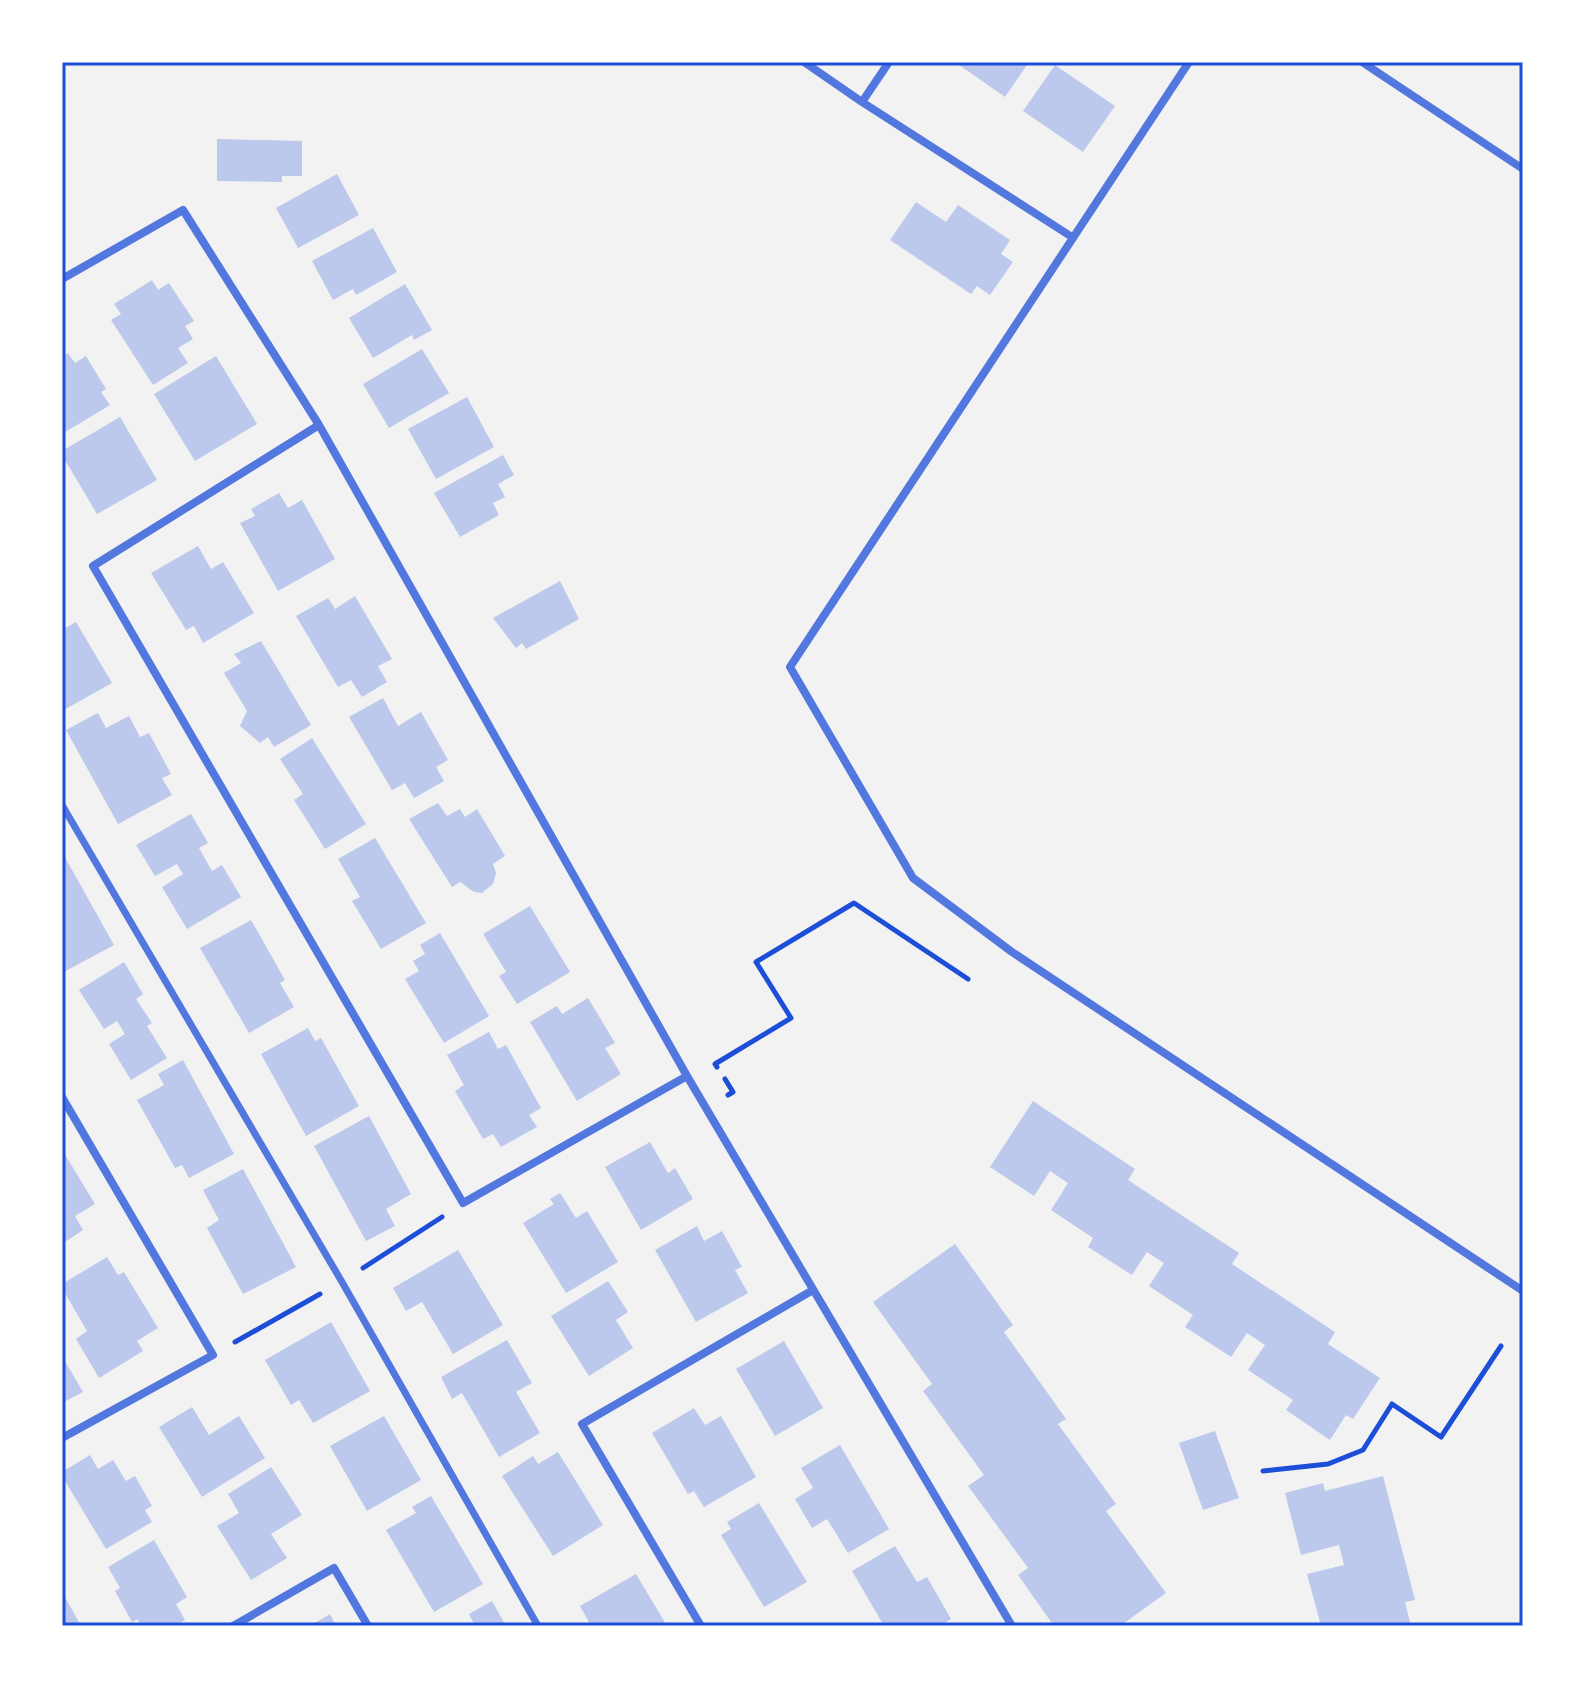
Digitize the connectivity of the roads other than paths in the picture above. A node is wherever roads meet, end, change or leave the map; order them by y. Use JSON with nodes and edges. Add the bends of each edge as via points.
{"nodes":[{"id":1,"x":804,"y":62,"type":"edge"},
{"id":2,"x":889,"y":62,"type":"edge"},
{"id":3,"x":1189,"y":62,"type":"edge"},
{"id":4,"x":1362,"y":62,"type":"edge"},
{"id":5,"x":862,"y":102,"type":"junction"},
{"id":6,"x":1523,"y":169,"type":"edge"},
{"id":7,"x":1072,"y":237,"type":"junction"},
{"id":8,"x":62,"y":279,"type":"edge"},
{"id":9,"x":319,"y":425,"type":"junction"},
{"id":10,"x":62,"y":805,"type":"edge"},
{"id":11,"x":687,"y":1076,"type":"junction"},
{"id":12,"x":62,"y":1097,"type":"edge"},
{"id":13,"x":813,"y":1290,"type":"junction"},
{"id":14,"x":1523,"y":1291,"type":"edge"},
{"id":15,"x":62,"y":1438,"type":"edge"},
{"id":16,"x":233,"y":1626,"type":"edge"},
{"id":17,"x":368,"y":1626,"type":"edge"},
{"id":18,"x":538,"y":1626,"type":"edge"},
{"id":19,"x":701,"y":1626,"type":"edge"},
{"id":20,"x":1012,"y":1626,"type":"edge"}],
"edges":[{"from":1,"to":5,"type":"street"},
{"from":2,"to":5,"type":"street"},
{"from":3,"to":7,"type":"street"},
{"from":4,"to":6,"type":"street"},
{"from":5,"to":7,"type":"street"},
{"from":7,"to":14,"type":"street","via":[[790,667],[913,878],[1012,952]]},
{"from":8,"to":9,"type":"street","via":[[183,210]]},
{"from":9,"to":11,"type":"street"},
{"from":9,"to":11,"type":"street","via":[[93,566],[463,1203]]},
{"from":10,"to":18,"type":"street"},
{"from":11,"to":13,"type":"street"},
{"from":12,"to":15,"type":"street","via":[[213,1355]]},
{"from":13,"to":19,"type":"street","via":[[582,1424]]},
{"from":13,"to":20,"type":"street"},
{"from":16,"to":17,"type":"street","via":[[334,1568]]}]}
